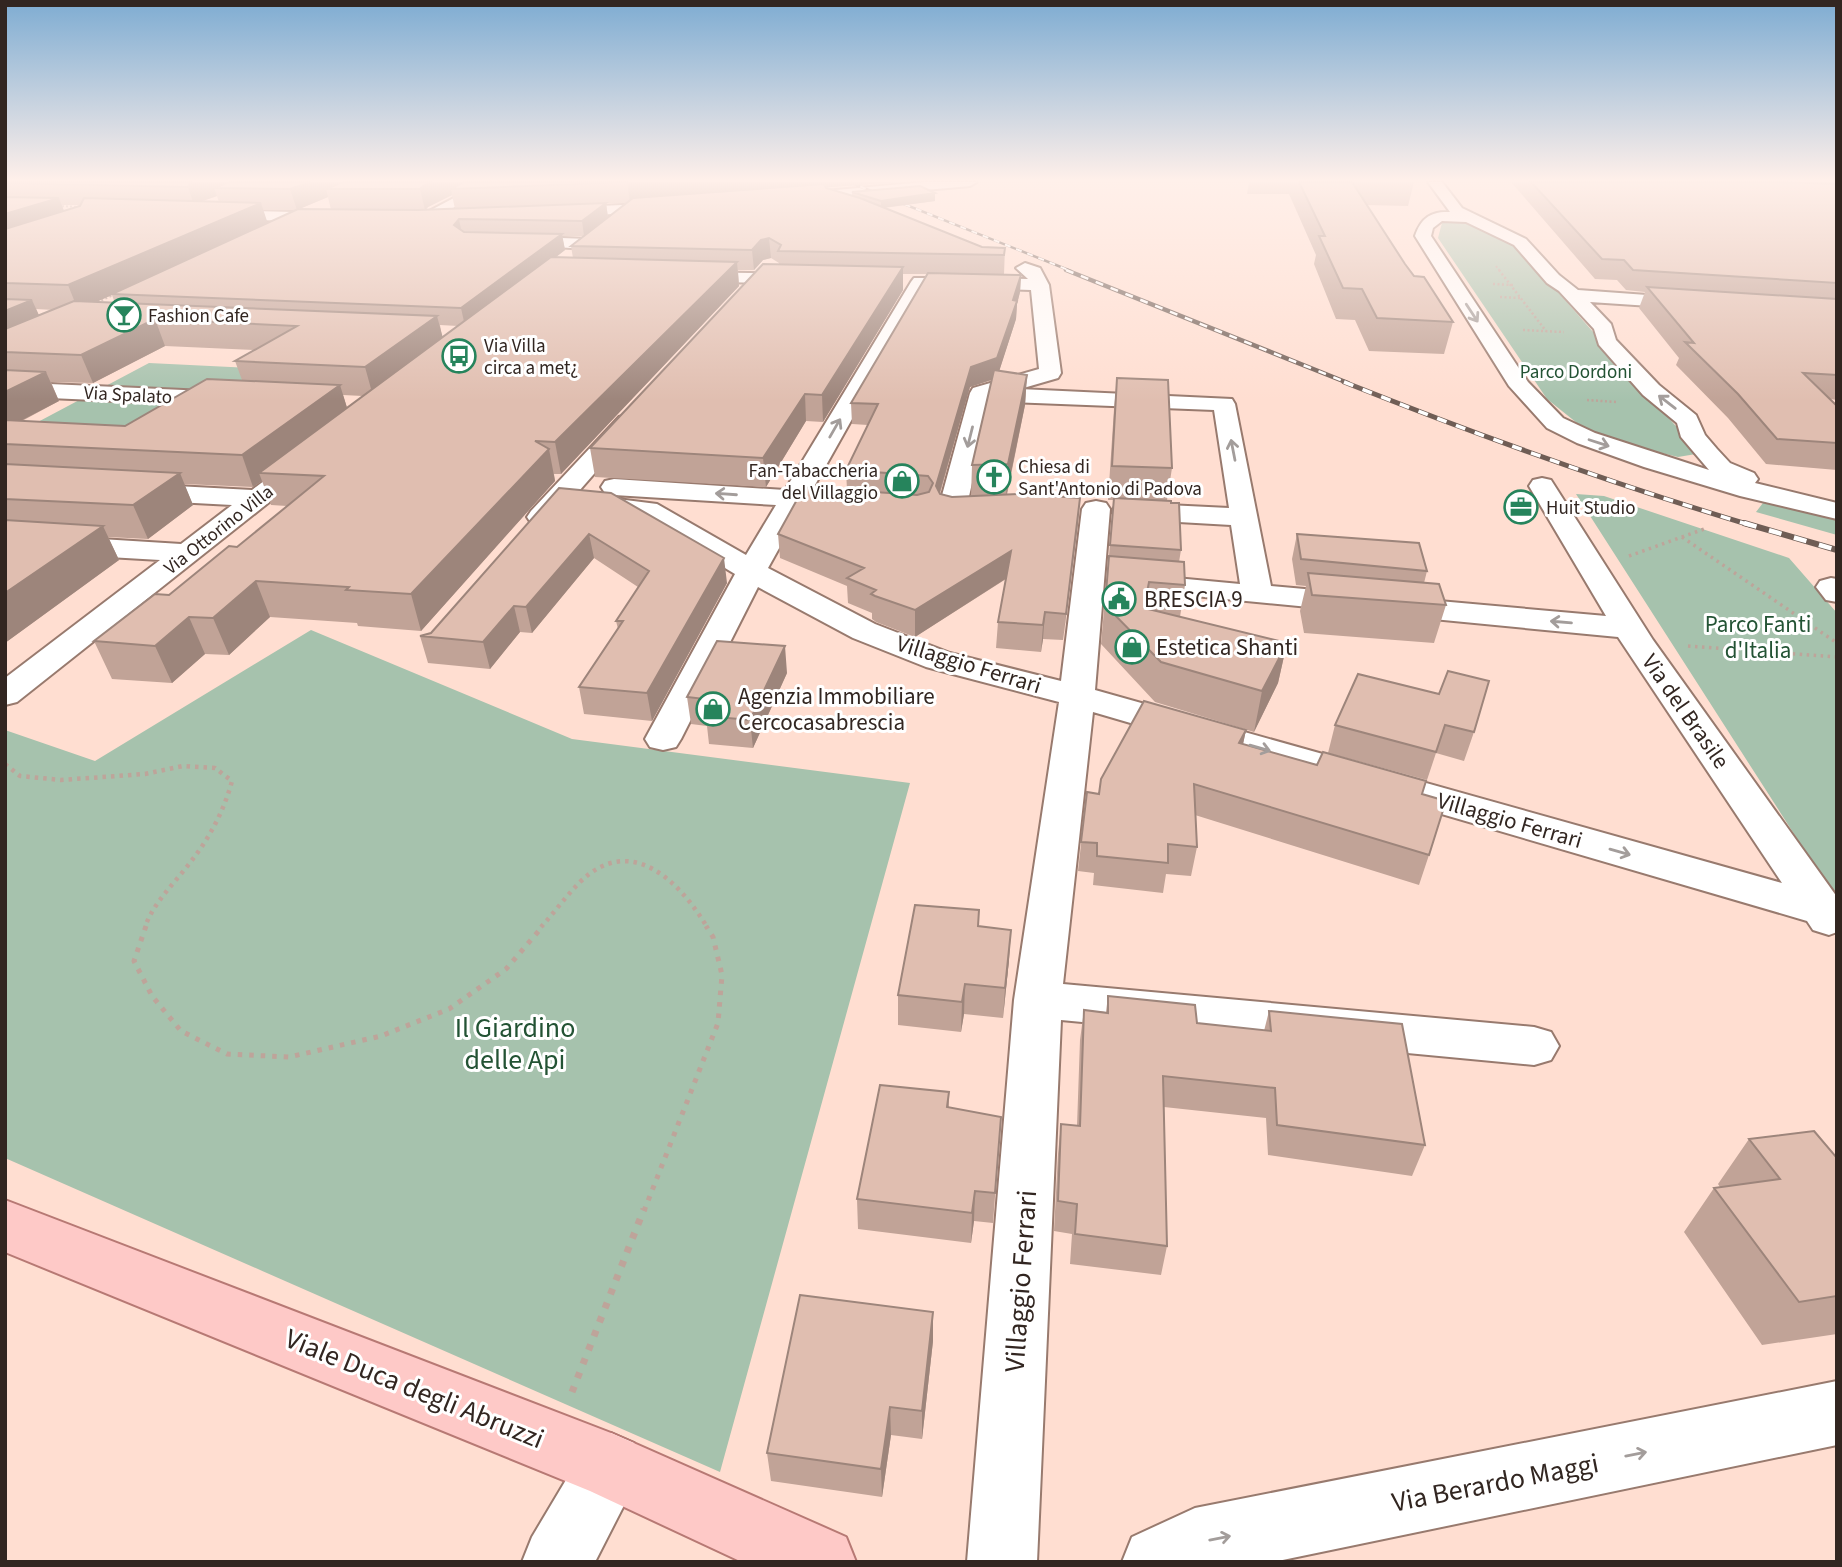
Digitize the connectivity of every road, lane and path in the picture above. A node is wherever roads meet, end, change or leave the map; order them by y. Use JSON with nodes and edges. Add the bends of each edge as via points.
{"nodes":[{"id":1,"x":573,"y":255,"type":"edge"},
{"id":2,"x":1435,"y":255,"type":"edge"},
{"id":3,"x":1533,"y":255,"type":"edge"},
{"id":4,"x":1009,"y":262,"type":"dead end"},
{"id":5,"x":559,"y":266,"type":"edge"},
{"id":6,"x":1496,"y":266,"type":"dead end"},
{"id":7,"x":766,"y":272,"type":"junction"},
{"id":8,"x":668,"y":276,"type":"edge"},
{"id":9,"x":827,"y":280,"type":"edge"},
{"id":10,"x":893,"y":281,"type":"edge"},
{"id":11,"x":933,"y":282,"type":"junction"},
{"id":12,"x":1489,"y":284,"type":"dead end"},
{"id":13,"x":1040,"y":285,"type":"junction"},
{"id":14,"x":1511,"y":285,"type":"junction"},
{"id":15,"x":1523,"y":285,"type":"dead end"},
{"id":16,"x":111,"y":289,"type":"edge"},
{"id":17,"x":1572,"y":295,"type":"junction"},
{"id":18,"x":1497,"y":297,"type":"dead end"},
{"id":19,"x":742,"y":298,"type":"edge"},
{"id":20,"x":1520,"y":298,"type":"junction"},
{"id":21,"x":1532,"y":299,"type":"dead end"},
{"id":22,"x":1712,"y":304,"type":"edge"},
{"id":23,"x":84,"y":308,"type":"edge"},
{"id":24,"x":1546,"y":331,"type":"junction"},
{"id":25,"x":1565,"y":332,"type":"dead end"},
{"id":26,"x":1525,"y":340,"type":"dead end"},
{"id":27,"x":1050,"y":373,"type":"junction"},
{"id":28,"x":5,"y":389,"type":"edge"},
{"id":29,"x":981,"y":393,"type":"junction"},
{"id":30,"x":1076,"y":397,"type":"junction"},
{"id":31,"x":246,"y":400,"type":"edge"},
{"id":32,"x":1582,"y":400,"type":"dead end"},
{"id":33,"x":1620,"y":402,"type":"dead end"},
{"id":34,"x":642,"y":406,"type":"edge"},
{"id":35,"x":323,"y":448,"type":"edge"},
{"id":36,"x":1708,"y":454,"type":"junction"},
{"id":37,"x":1635,"y":455,"type":"junction"},
{"id":38,"x":1542,"y":486,"type":"dead end"},
{"id":39,"x":1753,"y":487,"type":"junction"},
{"id":40,"x":112,"y":490,"type":"edge"},
{"id":41,"x":563,"y":492,"type":"junction"},
{"id":42,"x":258,"y":498,"type":"junction"},
{"id":43,"x":794,"y":499,"type":"junction"},
{"id":44,"x":835,"y":502,"type":"edge"},
{"id":45,"x":1018,"y":507,"type":"edge"},
{"id":46,"x":1837,"y":510,"type":"edge"},
{"id":47,"x":1245,"y":517,"type":"junction"},
{"id":48,"x":1707,"y":528,"type":"dead end"},
{"id":49,"x":1682,"y":537,"type":"junction"},
{"id":50,"x":521,"y":541,"type":"edge"},
{"id":51,"x":5,"y":542,"type":"edge"},
{"id":52,"x":188,"y":553,"type":"junction"},
{"id":53,"x":1621,"y":558,"type":"dead end"},
{"id":54,"x":751,"y":571,"type":"junction"},
{"id":55,"x":1089,"y":580,"type":"junction"},
{"id":56,"x":1257,"y":593,"type":"junction"},
{"id":57,"x":1629,"y":628,"type":"junction"},
{"id":58,"x":1837,"y":643,"type":"edge"},
{"id":59,"x":1677,"y":646,"type":"dead end"},
{"id":60,"x":1837,"y":657,"type":"edge"},
{"id":61,"x":5,"y":695,"type":"edge"},
{"id":62,"x":1077,"y":696,"type":"junction"},
{"id":63,"x":663,"y":739,"type":"dead end"},
{"id":64,"x":5,"y":764,"type":"edge"},
{"id":65,"x":1830,"y":921,"type":"edge"},
{"id":66,"x":1038,"y":1000,"type":"junction"},
{"id":67,"x":1534,"y":1046,"type":"dead end"},
{"id":68,"x":5,"y":1226,"type":"edge"},
{"id":69,"x":567,"y":1405,"type":"dead end"},
{"id":70,"x":1837,"y":1413,"type":"edge"},
{"id":71,"x":611,"y":1465,"type":"junction"},
{"id":72,"x":557,"y":1562,"type":"edge"},
{"id":73,"x":821,"y":1562,"type":"edge"},
{"id":74,"x":1002,"y":1562,"type":"edge"},
{"id":75,"x":1157,"y":1562,"type":"edge"}],
"edges":[{"from":1,"to":5,"type":"street"},
{"from":2,"to":37,"type":"street","one_way":true,"via":[[1528,398],[1544,415],[1565,429]]},
{"from":3,"to":17,"type":"street"},
{"from":4,"to":13,"type":"street","via":[[1034,272]]},
{"from":6,"to":14,"type":"path"},
{"from":7,"to":8,"type":"street"},
{"from":7,"to":9,"type":"street"},
{"from":7,"to":19,"type":"street"},
{"from":10,"to":11,"type":"street"},
{"from":11,"to":13,"type":"street"},
{"from":43,"to":11,"type":"street","one_way":true},
{"from":12,"to":14,"type":"path"},
{"from":13,"to":27,"type":"street"},
{"from":14,"to":15,"type":"path"},
{"from":14,"to":20,"type":"path"},
{"from":16,"to":23,"type":"path","via":[[119,292]]},
{"from":17,"to":22,"type":"street"},
{"from":36,"to":17,"type":"street","one_way":true,"via":[[1693,437],[1688,420],[1651,390],[1606,341],[1604,328]]},
{"from":18,"to":20,"type":"path"},
{"from":20,"to":21,"type":"path"},
{"from":20,"to":24,"type":"path"},
{"from":24,"to":25,"type":"path"},
{"from":24,"to":26,"type":"path","via":[[1518,330]]},
{"from":27,"to":29,"type":"street"},
{"from":27,"to":30,"type":"street"},
{"from":28,"to":31,"type":"street","name":"Via Spalato"},
{"from":29,"to":30,"type":"street"},
{"from":29,"to":45,"type":"street","one_way":true,"via":[[952,510]]},
{"from":47,"to":30,"type":"street","one_way":true,"via":[[1224,404]]},
{"from":32,"to":33,"type":"path"},
{"from":34,"to":41,"type":"street"},
{"from":35,"to":42,"type":"street","name":"Via Ottorino Villa"},
{"from":36,"to":37,"type":"street","via":[[1696,461]]},
{"from":36,"to":39,"type":"street"},
{"from":37,"to":39,"type":"street"},
{"from":38,"to":57,"type":"street","name":"Via del Brasile"},
{"from":39,"to":46,"type":"street"},
{"from":40,"to":42,"type":"street"},
{"from":43,"to":41,"type":"street","one_way":true},
{"from":41,"to":50,"type":"street"},
{"from":41,"to":54,"type":"street","name":"Villaggio Ferrari","via":[[647,510]]},
{"from":42,"to":52,"type":"street","name":"Via Ottorino Villa"},
{"from":43,"to":44,"type":"street"},
{"from":43,"to":54,"type":"street"},
{"from":47,"to":55,"type":"street","name":"Villaggio Ferrari","via":[[1083,509]]},
{"from":47,"to":56,"type":"street"},
{"from":48,"to":49,"type":"path"},
{"from":49,"to":53,"type":"path"},
{"from":49,"to":58,"type":"path"},
{"from":51,"to":52,"type":"street"},
{"from":52,"to":61,"type":"street","name":"Via Ottorino Villa"},
{"from":54,"to":62,"type":"street","name":"Villaggio Ferrari","via":[[864,631],[938,660]]},
{"from":54,"to":63,"type":"street"},
{"from":55,"to":56,"type":"street"},
{"from":55,"to":62,"type":"street","name":"Villaggio Ferrari"},
{"from":57,"to":56,"type":"street","one_way":true},
{"from":57,"to":65,"type":"street","name":"Via del Brasile"},
{"from":59,"to":60,"type":"path"},
{"from":62,"to":65,"type":"street","name":"Villaggio Ferrari","one_way":true},
{"from":62,"to":66,"type":"street","name":"Villaggio Ferrari"},
{"from":64,"to":69,"type":"path","via":[[20,776],[61,780],[145,775],[183,766],[215,768],[232,781],[225,808],[191,862],[151,911],[134,961],[152,996],[181,1031],[227,1054],[289,1057],[381,1036],[449,1009],[506,968],[581,881],[603,866],[632,861],[664,874],[691,900],[713,937],[722,975],[718,1023]]},
{"from":66,"to":67,"type":"street"},
{"from":66,"to":74,"type":"street","name":"Villaggio Ferrari"},
{"from":68,"to":71,"type":"main road","name":"Viale Duca degli Abruzzi"},
{"from":75,"to":70,"type":"street","name":"Via Berardo Maggi","one_way":true,"via":[[1195,1543]]},
{"from":71,"to":72,"type":"street"},
{"from":71,"to":73,"type":"main road","name":"Viale Duca degli Abruzzi"}]}
